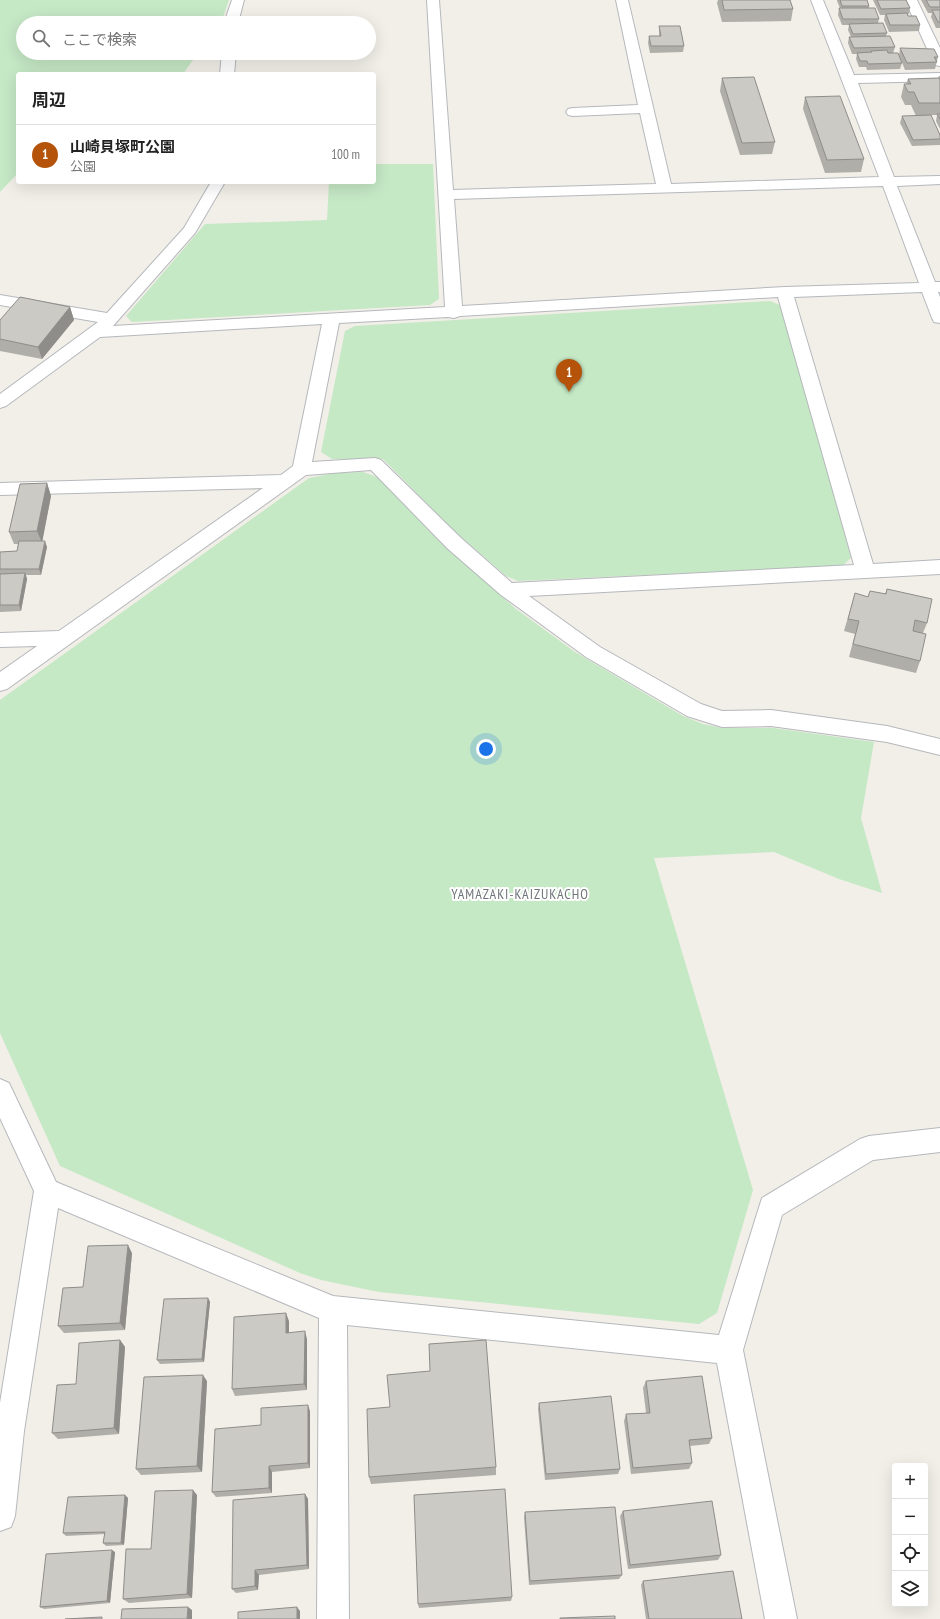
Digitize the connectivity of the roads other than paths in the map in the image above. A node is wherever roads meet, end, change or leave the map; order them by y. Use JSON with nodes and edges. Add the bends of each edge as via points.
{"nodes":[{"id":1,"x":238,"y":0,"type":"edge"},
{"id":2,"x":433,"y":0,"type":"edge"},
{"id":3,"x":622,"y":0,"type":"edge"},
{"id":4,"x":817,"y":0,"type":"edge"},
{"id":5,"x":911,"y":0,"type":"edge"},
{"id":6,"x":233,"y":16,"type":"edge"},
{"id":7,"x":937,"y":47,"type":"edge"},
{"id":8,"x":228,"y":60,"type":"edge"},
{"id":9,"x":940,"y":62,"type":"edge"},
{"id":10,"x":227,"y":72,"type":"edge"},
{"id":11,"x":940,"y":76,"type":"edge"},
{"id":12,"x":849,"y":79,"type":"junction"},
{"id":13,"x":646,"y":108,"type":"junction"},
{"id":14,"x":573,"y":112,"type":"dead end"},
{"id":15,"x":940,"y":180,"type":"edge"},
{"id":16,"x":889,"y":182,"type":"junction"},
{"id":17,"x":217,"y":184,"type":"edge"},
{"id":18,"x":664,"y":188,"type":"junction"},
{"id":19,"x":447,"y":195,"type":"junction"},
{"id":20,"x":934,"y":287,"type":"edge"},
{"id":21,"x":785,"y":292,"type":"junction"},
{"id":22,"x":0,"y":300,"type":"edge"},
{"id":23,"x":454,"y":313,"type":"junction"},
{"id":24,"x":940,"y":318,"type":"edge"},
{"id":25,"x":111,"y":319,"type":"junction"},
{"id":26,"x":331,"y":319,"type":"junction"},
{"id":27,"x":96,"y":332,"type":"junction"},
{"id":28,"x":0,"y":402,"type":"edge"},
{"id":29,"x":302,"y":469,"type":"junction"},
{"id":30,"x":285,"y":481,"type":"junction"},
{"id":31,"x":0,"y":489,"type":"edge"},
{"id":32,"x":940,"y":567,"type":"edge"},
{"id":33,"x":866,"y":572,"type":"junction"},
{"id":34,"x":508,"y":590,"type":"junction"},
{"id":35,"x":63,"y":638,"type":"junction"},
{"id":36,"x":0,"y":640,"type":"edge"},
{"id":37,"x":0,"y":683,"type":"edge"},
{"id":38,"x":940,"y":747,"type":"edge"},
{"id":39,"x":0,"y":1091,"type":"edge"},
{"id":40,"x":940,"y":1140,"type":"edge"},
{"id":41,"x":47,"y":1191,"type":"junction"},
{"id":42,"x":333,"y":1310,"type":"junction"},
{"id":43,"x":730,"y":1350,"type":"junction"},
{"id":44,"x":5,"y":1432,"type":"edge"},
{"id":45,"x":0,"y":1516,"type":"edge"},
{"id":46,"x":333,"y":1619,"type":"edge"},
{"id":47,"x":781,"y":1619,"type":"edge"}],
"edges":[{"from":1,"to":6,"type":"street"},
{"from":2,"to":19,"type":"street"},
{"from":3,"to":13,"type":"street"},
{"from":4,"to":12,"type":"street"},
{"from":5,"to":7,"type":"street"},
{"from":7,"to":9,"type":"street"},
{"from":8,"to":10,"type":"street"},
{"from":11,"to":12,"type":"street"},
{"from":12,"to":16,"type":"street"},
{"from":13,"to":14,"type":"street"},
{"from":13,"to":18,"type":"street"},
{"from":15,"to":16,"type":"street"},
{"from":16,"to":18,"type":"street"},
{"from":16,"to":20,"type":"street"},
{"from":17,"to":25,"type":"street","via":[[190,230]]},
{"from":18,"to":19,"type":"street"},
{"from":19,"to":23,"type":"street"},
{"from":20,"to":21,"type":"street"},
{"from":20,"to":24,"type":"street"},
{"from":21,"to":23,"type":"street"},
{"from":21,"to":33,"type":"street"},
{"from":22,"to":25,"type":"street"},
{"from":23,"to":26,"type":"street"},
{"from":25,"to":27,"type":"street"},
{"from":26,"to":27,"type":"street"},
{"from":26,"to":29,"type":"street"},
{"from":27,"to":28,"type":"street"},
{"from":29,"to":30,"type":"street"},
{"from":29,"to":34,"type":"street","via":[[375,464],[454,543]]},
{"from":30,"to":31,"type":"street"},
{"from":30,"to":35,"type":"street"},
{"from":32,"to":33,"type":"street"},
{"from":33,"to":34,"type":"street"},
{"from":34,"to":38,"type":"street","via":[[592,652],[694,710],[722,719],[771,718],[886,734]]},
{"from":35,"to":36,"type":"street"},
{"from":35,"to":37,"type":"street"},
{"from":39,"to":41,"type":"street"},
{"from":40,"to":43,"type":"street","via":[[869,1148],[771,1207]]},
{"from":41,"to":42,"type":"street"},
{"from":41,"to":44,"type":"street"},
{"from":42,"to":43,"type":"street"},
{"from":42,"to":46,"type":"street"},
{"from":43,"to":47,"type":"street"},
{"from":44,"to":45,"type":"street"}]}
